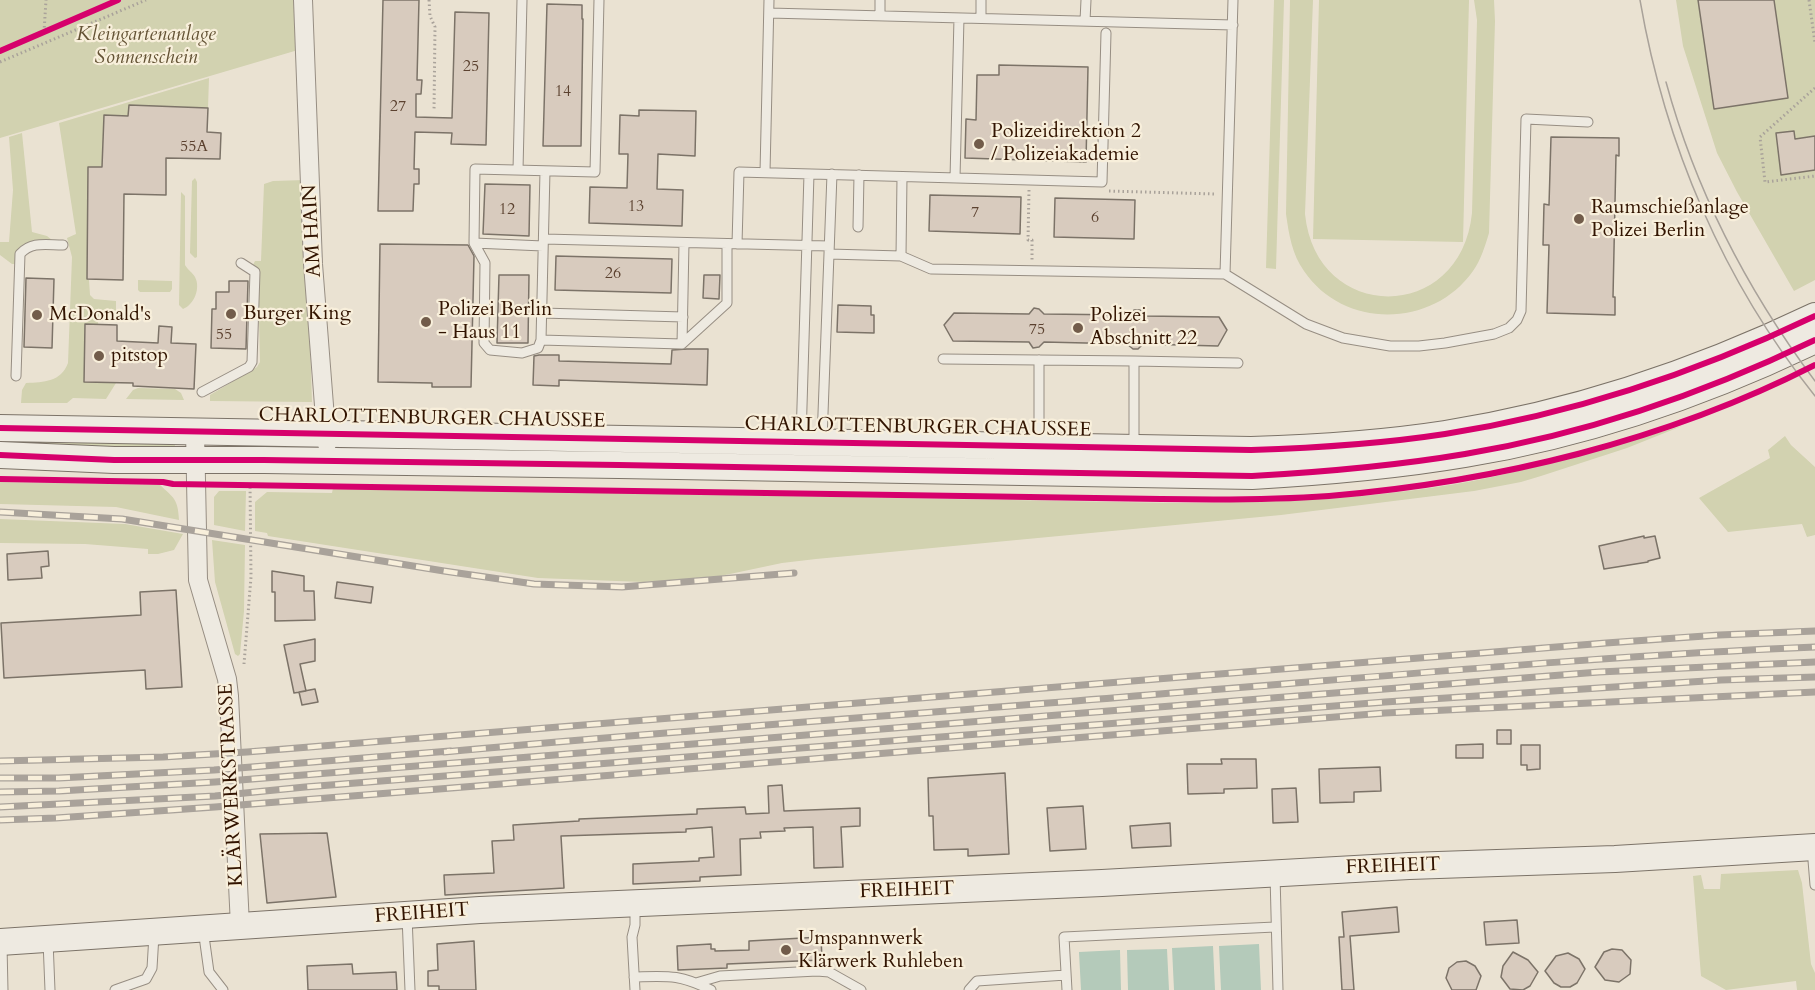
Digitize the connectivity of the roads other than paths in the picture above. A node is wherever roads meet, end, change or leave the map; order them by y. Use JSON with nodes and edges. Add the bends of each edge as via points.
{"nodes":[{"id":1,"x":303,"y":0,"type":"edge"},
{"id":2,"x":522,"y":0,"type":"edge"},
{"id":3,"x":599,"y":0,"type":"edge"},
{"id":4,"x":769,"y":0,"type":"edge"},
{"id":5,"x":880,"y":0,"type":"edge"},
{"id":6,"x":981,"y":0,"type":"edge"},
{"id":7,"x":1086,"y":0,"type":"edge"},
{"id":8,"x":1233,"y":0,"type":"edge"},
{"id":9,"x":769,"y":13,"type":"junction"},
{"id":10,"x":880,"y":16,"type":"junction"},
{"id":11,"x":958,"y":18,"type":"junction"},
{"id":12,"x":981,"y":18,"type":"junction"},
{"id":13,"x":1085,"y":21,"type":"junction"},
{"id":14,"x":1233,"y":25,"type":"junction"},
{"id":15,"x":1107,"y":33,"type":"dead end"},
{"id":16,"x":1588,"y":122,"type":"dead end"},
{"id":17,"x":518,"y":170,"type":"junction"},
{"id":18,"x":545,"y":171,"type":"junction"},
{"id":19,"x":765,"y":172,"type":"junction"},
{"id":20,"x":809,"y":174,"type":"junction"},
{"id":21,"x":832,"y":174,"type":"junction"},
{"id":22,"x":859,"y":175,"type":"junction"},
{"id":23,"x":902,"y":177,"type":"junction"},
{"id":24,"x":956,"y":178,"type":"junction"},
{"id":25,"x":858,"y":227,"type":"dead end"},
{"id":26,"x":474,"y":243,"type":"junction"},
{"id":27,"x":543,"y":243,"type":"junction"},
{"id":28,"x":684,"y":243,"type":"junction"},
{"id":29,"x":732,"y":244,"type":"junction"},
{"id":30,"x":63,"y":245,"type":"dead end"},
{"id":31,"x":807,"y":246,"type":"junction"},
{"id":32,"x":829,"y":250,"type":"junction"},
{"id":33,"x":901,"y":256,"type":"junction"},
{"id":34,"x":241,"y":263,"type":"dead end"},
{"id":35,"x":1225,"y":274,"type":"junction"},
{"id":36,"x":542,"y":313,"type":"junction"},
{"id":37,"x":1815,"y":315,"type":"edge"},
{"id":38,"x":682,"y":317,"type":"junction"},
{"id":39,"x":541,"y":340,"type":"junction"},
{"id":40,"x":1815,"y":340,"type":"edge"},
{"id":41,"x":682,"y":344,"type":"junction"},
{"id":42,"x":943,"y":359,"type":"dead end"},
{"id":43,"x":1039,"y":360,"type":"junction"},
{"id":44,"x":1134,"y":361,"type":"junction"},
{"id":45,"x":1238,"y":363,"type":"dead end"},
{"id":46,"x":16,"y":376,"type":"dead end"},
{"id":47,"x":202,"y":392,"type":"dead end"},
{"id":48,"x":0,"y":428,"type":"edge"},
{"id":49,"x":195,"y":431,"type":"junction"},
{"id":50,"x":1522,"y":431,"type":"junction"},
{"id":51,"x":326,"y":434,"type":"junction"},
{"id":52,"x":1039,"y":447,"type":"junction"},
{"id":53,"x":1134,"y":448,"type":"junction"},
{"id":54,"x":0,"y":455,"type":"edge"},
{"id":55,"x":811,"y":456,"type":"junction"},
{"id":56,"x":195,"y":460,"type":"junction"},
{"id":57,"x":328,"y":461,"type":"junction"},
{"id":58,"x":1813,"y":847,"type":"edge"},
{"id":59,"x":1275,"y":873,"type":"junction"},
{"id":60,"x":1815,"y":885,"type":"edge"},
{"id":61,"x":635,"y":902,"type":"junction"},
{"id":62,"x":406,"y":914,"type":"junction"},
{"id":63,"x":240,"y":926,"type":"junction"},
{"id":64,"x":1275,"y":927,"type":"junction"},
{"id":65,"x":203,"y":929,"type":"junction"},
{"id":66,"x":154,"y":932,"type":"junction"},
{"id":67,"x":48,"y":939,"type":"junction"},
{"id":68,"x":1,"y":942,"type":"edge"},
{"id":69,"x":1066,"y":975,"type":"junction"},
{"id":70,"x":634,"y":977,"type":"junction"},
{"id":71,"x":696,"y":983,"type":"junction"},
{"id":72,"x":3,"y":990,"type":"edge"},
{"id":73,"x":50,"y":990,"type":"edge"},
{"id":74,"x":115,"y":990,"type":"edge"},
{"id":75,"x":223,"y":990,"type":"edge"},
{"id":76,"x":410,"y":990,"type":"edge"},
{"id":77,"x":635,"y":990,"type":"edge"},
{"id":78,"x":711,"y":990,"type":"edge"},
{"id":79,"x":861,"y":990,"type":"edge"},
{"id":80,"x":969,"y":990,"type":"edge"},
{"id":81,"x":1067,"y":990,"type":"edge"},
{"id":82,"x":1278,"y":990,"type":"edge"}],
"edges":[{"from":1,"to":51,"type":"street","name":"AM HAIN"},
{"from":2,"to":17,"type":"lane"},
{"from":3,"to":18,"type":"lane","via":[[595,172]]},
{"from":4,"to":9,"type":"lane"},
{"from":5,"to":10,"type":"lane"},
{"from":6,"to":12,"type":"lane"},
{"from":7,"to":13,"type":"lane"},
{"from":8,"to":14,"type":"lane"},
{"from":9,"to":10,"type":"lane"},
{"from":9,"to":19,"type":"lane"},
{"from":10,"to":11,"type":"lane"},
{"from":11,"to":12,"type":"lane"},
{"from":11,"to":24,"type":"lane"},
{"from":12,"to":13,"type":"lane"},
{"from":13,"to":14,"type":"lane"},
{"from":14,"to":35,"type":"lane"},
{"from":15,"to":24,"type":"lane","via":[[1102,182]]},
{"from":16,"to":35,"type":"lane","via":[[1526,119],[1521,311],[1509,328],[1474,339],[1419,346],[1364,343],[1306,324]]},
{"from":17,"to":18,"type":"lane"},
{"from":17,"to":26,"type":"lane","via":[[475,169]]},
{"from":18,"to":27,"type":"lane"},
{"from":19,"to":20,"type":"lane"},
{"from":19,"to":29,"type":"lane","via":[[739,172]]},
{"from":20,"to":21,"type":"lane"},
{"from":20,"to":31,"type":"lane"},
{"from":21,"to":22,"type":"lane"},
{"from":21,"to":32,"type":"lane"},
{"from":22,"to":23,"type":"lane"},
{"from":22,"to":25,"type":"lane"},
{"from":23,"to":24,"type":"lane"},
{"from":23,"to":33,"type":"lane"},
{"from":26,"to":27,"type":"lane"},
{"from":26,"to":39,"type":"lane","via":[[484,263],[486,347],[522,353],[538,348]]},
{"from":27,"to":28,"type":"lane"},
{"from":27,"to":36,"type":"lane"},
{"from":28,"to":29,"type":"lane"},
{"from":28,"to":38,"type":"lane"},
{"from":29,"to":31,"type":"lane"},
{"from":29,"to":41,"type":"lane","via":[[727,303]]},
{"from":30,"to":46,"type":"lane","via":[[33,244],[20,255]]},
{"from":31,"to":32,"type":"lane"},
{"from":31,"to":55,"type":"lane"},
{"from":32,"to":33,"type":"lane"},
{"from":32,"to":55,"type":"lane"},
{"from":33,"to":35,"type":"lane","via":[[931,269]]},
{"from":34,"to":47,"type":"lane","via":[[255,272],[252,362]]},
{"from":36,"to":38,"type":"lane"},
{"from":36,"to":39,"type":"lane"},
{"from":37,"to":50,"type":"main road","name":"CHARLOTTENBURGER CHAUSSEE","via":[[1744,348],[1582,404]]},
{"from":38,"to":41,"type":"lane"},
{"from":39,"to":41,"type":"lane"},
{"from":40,"to":50,"type":"main road","name":"CHARLOTTENBURGER CHAUSSEE","via":[[1657,405],[1602,422]]},
{"from":42,"to":43,"type":"lane"},
{"from":43,"to":44,"type":"lane"},
{"from":43,"to":52,"type":"lane"},
{"from":44,"to":45,"type":"lane"},
{"from":44,"to":53,"type":"lane"},
{"from":48,"to":49,"type":"main road","name":"CHARLOTTENBURGER CHAUSSEE"},
{"from":49,"to":51,"type":"main road","name":"CHARLOTTENBURGER CHAUSSEE"},
{"from":49,"to":56,"type":"street","name":"KLÄRWERKSTRASSE"},
{"from":50,"to":53,"type":"main road","name":"CHARLOTTENBURGER CHAUSSEE","via":[[1321,448]]},
{"from":50,"to":55,"type":"main road","name":"CHARLOTTENBURGER CHAUSSEE","via":[[1409,463],[1252,476]]},
{"from":51,"to":55,"type":"main road","name":"CHARLOTTENBURGER CHAUSSEE"},
{"from":51,"to":57,"type":"street","name":"AM HAIN"},
{"from":52,"to":53,"type":"main road","name":"CHARLOTTENBURGER CHAUSSEE"},
{"from":52,"to":55,"type":"main road","name":"CHARLOTTENBURGER CHAUSSEE"},
{"from":54,"to":56,"type":"main road","name":"CHARLOTTENBURGER CHAUSSEE"},
{"from":55,"to":57,"type":"main road","name":"CHARLOTTENBURGER CHAUSSEE"},
{"from":56,"to":57,"type":"main road","name":"CHARLOTTENBURGER CHAUSSEE"},
{"from":56,"to":63,"type":"street","name":"KLÄRWERKSTRASSE","via":[[198,580],[229,696]]},
{"from":58,"to":59,"type":"main road","name":"FREIHEIT"},
{"from":58,"to":60,"type":"lane"},
{"from":59,"to":61,"type":"main road","name":"FREIHEIT"},
{"from":59,"to":64,"type":"lane"},
{"from":61,"to":62,"type":"main road","name":"FREIHEIT"},
{"from":61,"to":70,"type":"lane"},
{"from":62,"to":63,"type":"main road","name":"FREIHEIT"},
{"from":62,"to":76,"type":"lane"},
{"from":63,"to":65,"type":"main road","name":"FREIHEIT"},
{"from":64,"to":69,"type":"lane","via":[[1064,937]]},
{"from":64,"to":82,"type":"lane"},
{"from":65,"to":66,"type":"main road","name":"FREIHEIT"},
{"from":65,"to":75,"type":"lane","via":[[209,972]]},
{"from":66,"to":67,"type":"main road","name":"FREIHEIT"},
{"from":66,"to":74,"type":"lane","via":[[152,968],[146,979]]},
{"from":67,"to":68,"type":"main road","name":"FREIHEIT"},
{"from":67,"to":73,"type":"lane"},
{"from":68,"to":72,"type":"lane"},
{"from":69,"to":80,"type":"lane","via":[[978,981]]},
{"from":69,"to":81,"type":"lane"},
{"from":70,"to":71,"type":"lane","via":[[676,976]]},
{"from":70,"to":77,"type":"lane"},
{"from":71,"to":78,"type":"lane"},
{"from":71,"to":79,"type":"lane","via":[[720,976],[817,971],[829,972]]}]}
